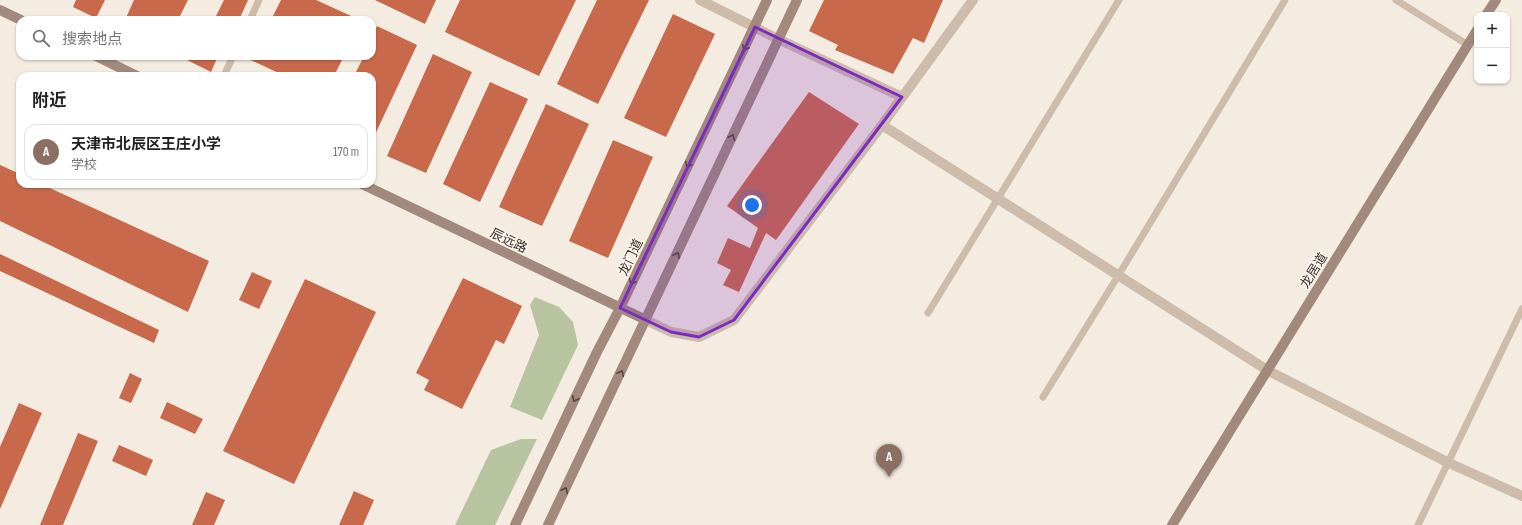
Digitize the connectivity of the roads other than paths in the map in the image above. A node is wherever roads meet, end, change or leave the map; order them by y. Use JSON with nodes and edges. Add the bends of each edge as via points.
{"nodes":[{"id":1,"x":259,"y":0,"type":"edge"},
{"id":2,"x":700,"y":0,"type":"edge"},
{"id":3,"x":767,"y":0,"type":"edge"},
{"id":4,"x":797,"y":0,"type":"edge"},
{"id":5,"x":973,"y":0,"type":"edge"},
{"id":6,"x":1119,"y":0,"type":"edge"},
{"id":7,"x":1285,"y":0,"type":"edge"},
{"id":8,"x":1396,"y":0,"type":"edge"},
{"id":9,"x":1496,"y":0,"type":"edge"},
{"id":10,"x":0,"y":10,"type":"edge"},
{"id":11,"x":1488,"y":12,"type":"edge"},
{"id":12,"x":252,"y":16,"type":"edge"},
{"id":13,"x":16,"y":18,"type":"edge"},
{"id":14,"x":755,"y":26,"type":"junction"},
{"id":15,"x":1474,"y":35,"type":"edge"},
{"id":16,"x":778,"y":39,"type":"junction"},
{"id":17,"x":1468,"y":45,"type":"junction"},
{"id":18,"x":104,"y":60,"type":"edge"},
{"id":19,"x":231,"y":60,"type":"edge"},
{"id":20,"x":130,"y":72,"type":"edge"},
{"id":21,"x":226,"y":72,"type":"edge"},
{"id":22,"x":902,"y":97,"type":"junction"},
{"id":23,"x":882,"y":125,"type":"junction"},
{"id":24,"x":370,"y":188,"type":"edge"},
{"id":25,"x":998,"y":199,"type":"junction"},
{"id":26,"x":1118,"y":276,"type":"junction"},
{"id":27,"x":620,"y":308,"type":"junction"},
{"id":28,"x":1522,"y":309,"type":"edge"},
{"id":29,"x":928,"y":313,"type":"dead end"},
{"id":30,"x":646,"y":320,"type":"junction"},
{"id":31,"x":1266,"y":370,"type":"junction"},
{"id":32,"x":1043,"y":397,"type":"dead end"},
{"id":33,"x":1449,"y":463,"type":"junction"},
{"id":34,"x":1522,"y":496,"type":"edge"},
{"id":35,"x":515,"y":525,"type":"edge"},
{"id":36,"x":548,"y":525,"type":"edge"},
{"id":37,"x":1172,"y":525,"type":"edge"},
{"id":38,"x":1418,"y":525,"type":"edge"}],
"edges":[{"from":1,"to":12,"type":"lane"},
{"from":2,"to":14,"type":"street"},
{"from":3,"to":14,"type":"main road","name":"龙门道"},
{"from":4,"to":16,"type":"main road"},
{"from":5,"to":22,"type":"street"},
{"from":6,"to":25,"type":"lane"},
{"from":7,"to":26,"type":"lane"},
{"from":8,"to":17,"type":"lane"},
{"from":9,"to":11,"type":"main road"},
{"from":10,"to":13,"type":"main road"},
{"from":14,"to":16,"type":"street"},
{"from":14,"to":27,"type":"main road","name":"龙门道","one_way":true},
{"from":15,"to":17,"type":"main road","name":"龙居道"},
{"from":16,"to":22,"type":"street"},
{"from":30,"to":16,"type":"main road","one_way":true},
{"from":17,"to":31,"type":"main road","name":"龙居道"},
{"from":18,"to":20,"type":"main road"},
{"from":19,"to":21,"type":"lane"},
{"from":22,"to":23,"type":"street"},
{"from":23,"to":25,"type":"street"},
{"from":23,"to":30,"type":"street","via":[[734,320],[700,337],[671,332]]},
{"from":24,"to":27,"type":"main road","name":"辰远路"},
{"from":25,"to":26,"type":"street"},
{"from":25,"to":29,"type":"lane"},
{"from":26,"to":31,"type":"street"},
{"from":26,"to":32,"type":"lane"},
{"from":27,"to":30,"type":"main road","name":"辰远路"},
{"from":27,"to":35,"type":"main road","name":"龙门道","one_way":true},
{"from":28,"to":33,"type":"lane"},
{"from":36,"to":30,"type":"main road","one_way":true},
{"from":31,"to":33,"type":"street"},
{"from":31,"to":37,"type":"main road","name":"龙居道"},
{"from":33,"to":34,"type":"street"},
{"from":33,"to":38,"type":"lane"}]}
